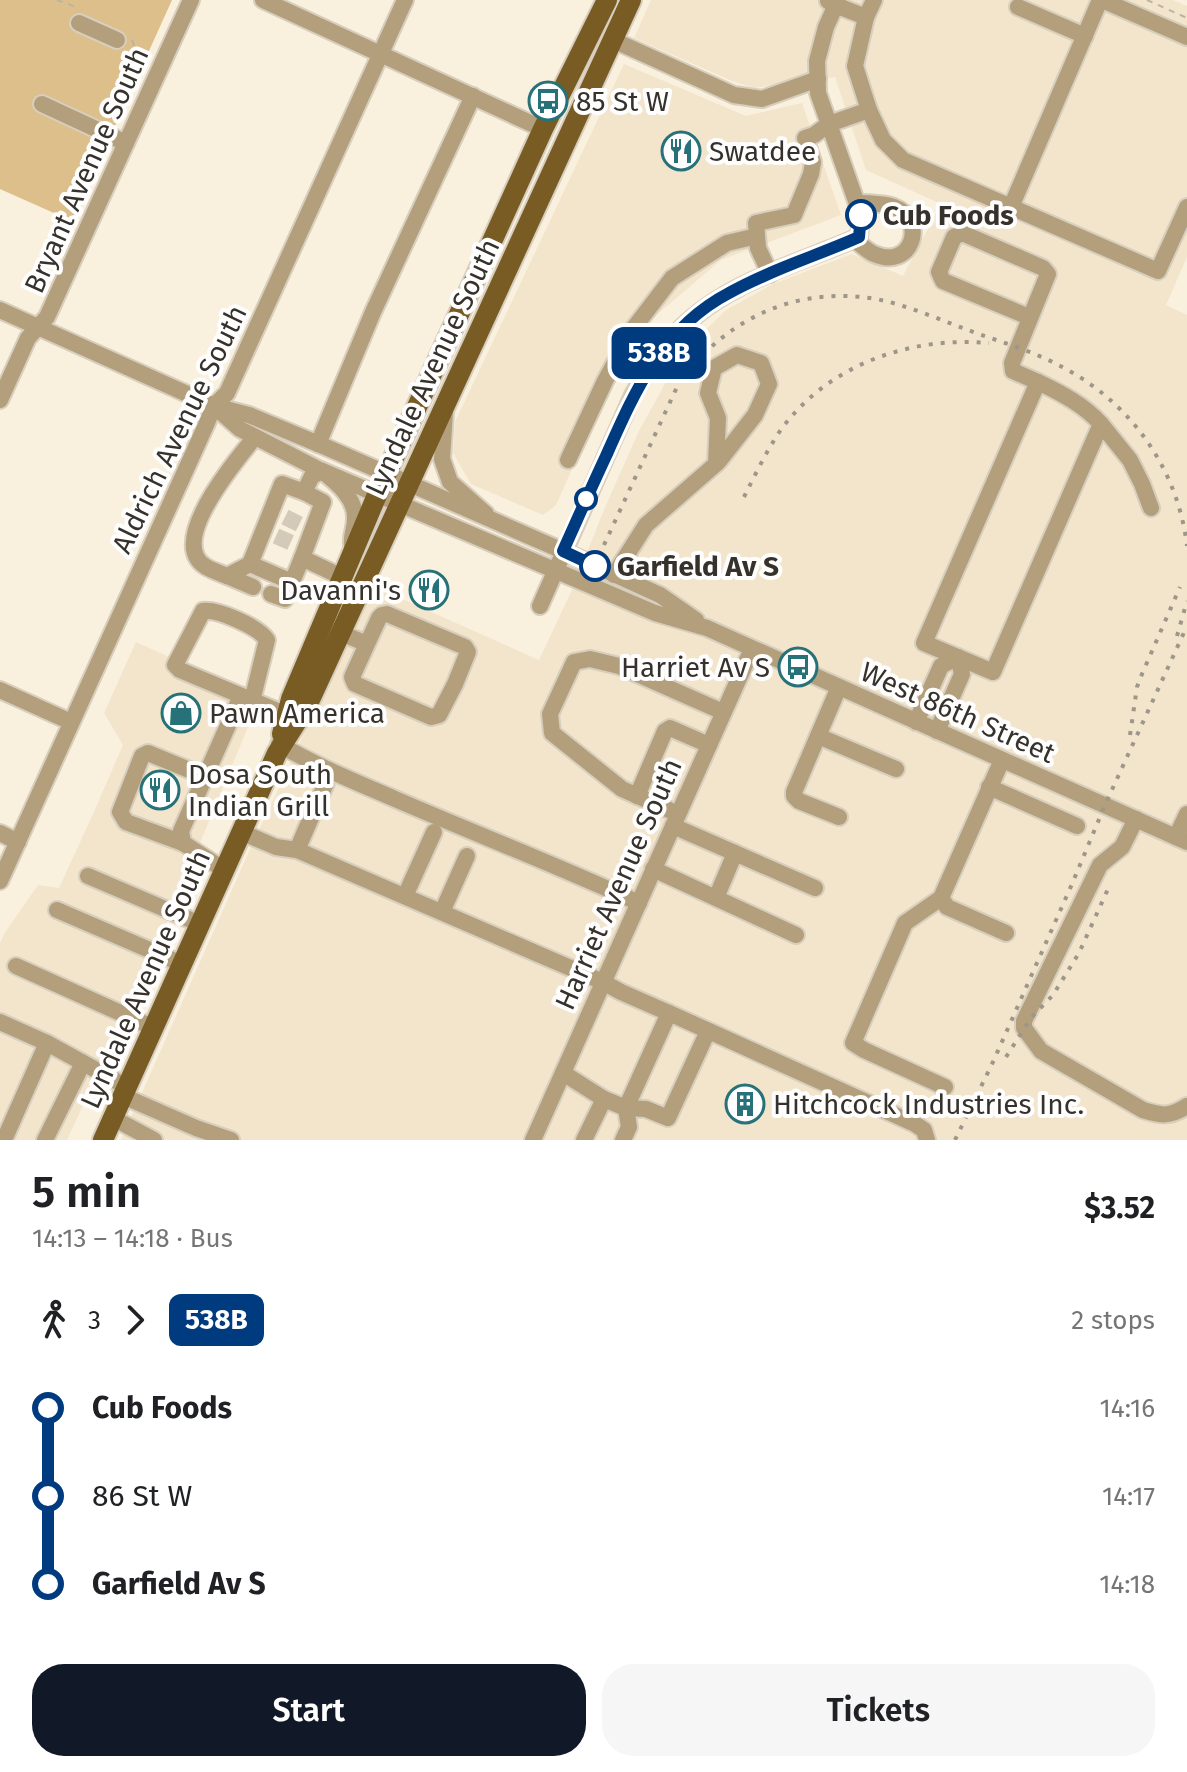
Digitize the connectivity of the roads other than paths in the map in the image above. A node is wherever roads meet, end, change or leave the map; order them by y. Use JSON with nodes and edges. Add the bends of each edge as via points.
{"nodes":[{"id":1,"x":191,"y":0,"type":"edge"},
{"id":2,"x":263,"y":0,"type":"edge"},
{"id":3,"x":405,"y":0,"type":"edge"},
{"id":4,"x":607,"y":0,"type":"edge"},
{"id":5,"x":631,"y":0,"type":"edge"},
{"id":6,"x":874,"y":0,"type":"edge"},
{"id":7,"x":1101,"y":0,"type":"edge"},
{"id":8,"x":833,"y":2,"type":"edge"},
{"id":9,"x":1013,"y":2,"type":"edge"},
{"id":10,"x":866,"y":17,"type":"junction"},
{"id":11,"x":79,"y":23,"type":"dead end"},
{"id":12,"x":1085,"y":36,"type":"junction"},
{"id":13,"x":1187,"y":37,"type":"edge"},
{"id":14,"x":117,"y":40,"type":"dead end"},
{"id":15,"x":613,"y":40,"type":"junction"},
{"id":16,"x":380,"y":54,"type":"junction"},
{"id":17,"x":818,"y":79,"type":"junction"},
{"id":18,"x":473,"y":96,"type":"junction"},
{"id":19,"x":42,"y":104,"type":"dead end"},
{"id":20,"x":869,"y":110,"type":"junction"},
{"id":21,"x":829,"y":124,"type":"junction"},
{"id":22,"x":543,"y":129,"type":"junction"},
{"id":23,"x":126,"y":143,"type":"junction"},
{"id":24,"x":857,"y":203,"type":"junction"},
{"id":25,"x":1011,"y":207,"type":"junction"},
{"id":26,"x":1187,"y":207,"type":"edge"},
{"id":27,"x":757,"y":236,"type":"junction"},
{"id":28,"x":856,"y":238,"type":"junction"},
{"id":29,"x":770,"y":274,"type":"junction"},
{"id":30,"x":0,"y":310,"type":"edge"},
{"id":31,"x":1029,"y":317,"type":"junction"},
{"id":32,"x":38,"y":327,"type":"junction"},
{"id":33,"x":633,"y":329,"type":"junction"},
{"id":34,"x":663,"y":349,"type":"junction"},
{"id":35,"x":1038,"y":382,"type":"junction"},
{"id":36,"x":0,"y":400,"type":"edge"},
{"id":37,"x":445,"y":405,"type":"junction"},
{"id":38,"x":214,"y":406,"type":"junction"},
{"id":39,"x":1101,"y":424,"type":"junction"},
{"id":40,"x":255,"y":437,"type":"junction"},
{"id":41,"x":318,"y":444,"type":"junction"},
{"id":42,"x":568,"y":460,"type":"dead end"},
{"id":43,"x":716,"y":464,"type":"junction"},
{"id":44,"x":322,"y":471,"type":"junction"},
{"id":45,"x":387,"y":474,"type":"junction"},
{"id":46,"x":409,"y":484,"type":"junction"},
{"id":47,"x":304,"y":492,"type":"junction"},
{"id":48,"x":377,"y":495,"type":"junction"},
{"id":49,"x":399,"y":505,"type":"junction"},
{"id":50,"x":1151,"y":508,"type":"dead end"},
{"id":51,"x":493,"y":521,"type":"junction"},
{"id":52,"x":300,"y":550,"type":"junction"},
{"id":53,"x":353,"y":551,"type":"junction"},
{"id":54,"x":563,"y":551,"type":"junction"},
{"id":55,"x":250,"y":564,"type":"junction"},
{"id":56,"x":555,"y":572,"type":"junction"},
{"id":57,"x":614,"y":575,"type":"junction"},
{"id":58,"x":227,"y":576,"type":"junction"},
{"id":59,"x":342,"y":577,"type":"junction"},
{"id":60,"x":292,"y":582,"type":"junction"},
{"id":61,"x":253,"y":587,"type":"dead end"},
{"id":62,"x":271,"y":594,"type":"dead end"},
{"id":63,"x":540,"y":606,"type":"dead end"},
{"id":64,"x":707,"y":628,"type":"junction"},
{"id":65,"x":341,"y":633,"type":"junction"},
{"id":66,"x":367,"y":644,"type":"junction"},
{"id":67,"x":752,"y":649,"type":"junction"},
{"id":68,"x":958,"y":657,"type":"junction"},
{"id":69,"x":839,"y":687,"type":"junction"},
{"id":70,"x":0,"y":690,"type":"edge"},
{"id":71,"x":246,"y":698,"type":"junction"},
{"id":72,"x":723,"y":712,"type":"junction"},
{"id":73,"x":287,"y":715,"type":"junction"},
{"id":74,"x":71,"y":722,"type":"junction"},
{"id":75,"x":916,"y":722,"type":"junction"},
{"id":76,"x":937,"y":731,"type":"junction"},
{"id":77,"x":818,"y":736,"type":"junction"},
{"id":78,"x":709,"y":745,"type":"junction"},
{"id":79,"x":279,"y":747,"type":"junction"},
{"id":80,"x":1002,"y":760,"type":"junction"},
{"id":81,"x":896,"y":769,"type":"dead end"},
{"id":82,"x":204,"y":776,"type":"junction"},
{"id":83,"x":326,"y":783,"type":"dead end"},
{"id":84,"x":989,"y":787,"type":"junction"},
{"id":85,"x":637,"y":796,"type":"junction"},
{"id":86,"x":1187,"y":814,"type":"edge"},
{"id":87,"x":839,"y":817,"type":"dead end"},
{"id":88,"x":1136,"y":819,"type":"junction"},
{"id":89,"x":675,"y":820,"type":"junction"},
{"id":90,"x":1077,"y":826,"type":"dead end"},
{"id":91,"x":241,"y":832,"type":"junction"},
{"id":92,"x":434,"y":832,"type":"dead end"},
{"id":93,"x":0,"y":833,"type":"edge"},
{"id":94,"x":1181,"y":840,"type":"edge"},
{"id":95,"x":18,"y":842,"type":"junction"},
{"id":96,"x":183,"y":843,"type":"junction"},
{"id":97,"x":297,"y":850,"type":"junction"},
{"id":98,"x":735,"y":853,"type":"junction"},
{"id":99,"x":467,"y":856,"type":"dead end"},
{"id":100,"x":653,"y":869,"type":"junction"},
{"id":101,"x":224,"y":870,"type":"junction"},
{"id":102,"x":88,"y":876,"type":"dead end"},
{"id":103,"x":0,"y":881,"type":"edge"},
{"id":104,"x":815,"y":888,"type":"dead end"},
{"id":105,"x":405,"y":896,"type":"junction"},
{"id":106,"x":716,"y":898,"type":"junction"},
{"id":107,"x":941,"y":898,"type":"junction"},
{"id":108,"x":639,"y":903,"type":"junction"},
{"id":109,"x":57,"y":910,"type":"dead end"},
{"id":110,"x":442,"y":912,"type":"junction"},
{"id":111,"x":200,"y":924,"type":"junction"},
{"id":112,"x":1006,"y":933,"type":"dead end"},
{"id":113,"x":796,"y":935,"type":"dead end"},
{"id":114,"x":182,"y":964,"type":"junction"},
{"id":115,"x":16,"y":966,"type":"dead end"},
{"id":116,"x":603,"y":982,"type":"junction"},
{"id":117,"x":669,"y":1013,"type":"junction"},
{"id":118,"x":0,"y":1022,"type":"edge"},
{"id":119,"x":154,"y":1028,"type":"junction"},
{"id":120,"x":708,"y":1031,"type":"junction"},
{"id":121,"x":47,"y":1043,"type":"junction"},
{"id":122,"x":83,"y":1063,"type":"junction"},
{"id":123,"x":563,"y":1073,"type":"junction"},
{"id":124,"x":945,"y":1087,"type":"dead end"},
{"id":125,"x":125,"y":1091,"type":"junction"},
{"id":126,"x":604,"y":1099,"type":"junction"},
{"id":127,"x":1187,"y":1106,"type":"edge"},
{"id":128,"x":626,"y":1108,"type":"junction"},
{"id":129,"x":113,"y":1118,"type":"junction"},
{"id":130,"x":4,"y":1140,"type":"edge"},
{"id":131,"x":45,"y":1140,"type":"edge"},
{"id":132,"x":103,"y":1140,"type":"edge"},
{"id":133,"x":154,"y":1140,"type":"edge"},
{"id":134,"x":231,"y":1140,"type":"edge"},
{"id":135,"x":533,"y":1140,"type":"edge"},
{"id":136,"x":584,"y":1140,"type":"edge"},
{"id":137,"x":623,"y":1140,"type":"edge"},
{"id":138,"x":927,"y":1140,"type":"edge"}],
"edges":[{"from":1,"to":23,"type":"street","name":"Bryant Avenue South"},
{"from":2,"to":16,"type":"street"},
{"from":3,"to":16,"type":"street","name":"Aldrich Avenue South"},
{"from":4,"to":22,"type":"main road","name":"Lyndale Avenue South"},
{"from":5,"to":15,"type":"main road","name":"Lyndale Avenue South"},
{"from":6,"to":10,"type":"street"},
{"from":7,"to":12,"type":"street"},
{"from":7,"to":13,"type":"street"},
{"from":8,"to":10,"type":"street"},
{"from":8,"to":17,"type":"street","via":[[817,61]]},
{"from":9,"to":12,"type":"street"},
{"from":10,"to":20,"type":"street","via":[[855,66]]},
{"from":11,"to":14,"type":"street"},
{"from":12,"to":25,"type":"street"},
{"from":15,"to":17,"type":"street","via":[[734,95],[762,99]]},
{"from":15,"to":37,"type":"main road","name":"Lyndale Avenue South"},
{"from":16,"to":18,"type":"street"},
{"from":16,"to":38,"type":"street","name":"Aldrich Avenue South","via":[[227,393]]},
{"from":17,"to":21,"type":"street"},
{"from":18,"to":22,"type":"street"},
{"from":18,"to":41,"type":"street"},
{"from":19,"to":23,"type":"street"},
{"from":20,"to":21,"type":"street"},
{"from":20,"to":25,"type":"street","via":[[883,140],[903,160]]},
{"from":21,"to":24,"type":"street"},
{"from":21,"to":27,"type":"street","via":[[805,138],[813,162],[794,215],[756,223]]},
{"from":22,"to":45,"type":"main road","name":"Lyndale Avenue South"},
{"from":23,"to":32,"type":"street","name":"Bryant Avenue South"},
{"from":24,"to":28,"type":"street","via":[[861,215]]},
{"from":24,"to":28,"type":"street","via":[[897,208],[913,231],[907,250],[893,258],[875,254]]},
{"from":25,"to":26,"type":"street","via":[[1158,271]]},
{"from":27,"to":29,"type":"street"},
{"from":27,"to":33,"type":"street","via":[[727,243],[672,278]]},
{"from":28,"to":29,"type":"street"},
{"from":29,"to":34,"type":"street","via":[[698,313]]},
{"from":30,"to":32,"type":"street","name":"West 86th Street"},
{"from":31,"to":31,"type":"street","via":[[1048,274],[1043,268],[962,233],[954,237],[939,272],[943,281]]},
{"from":31,"to":35,"type":"street","via":[[1013,371]]},
{"from":32,"to":36,"type":"street","name":"Bryant Avenue South"},
{"from":32,"to":38,"type":"street","name":"West 86th Street"},
{"from":33,"to":34,"type":"street"},
{"from":33,"to":42,"type":"street"},
{"from":34,"to":54,"type":"street","via":[[633,395]]},
{"from":35,"to":39,"type":"street","via":[[1077,403]]},
{"from":35,"to":68,"type":"street","via":[[924,643]]},
{"from":37,"to":46,"type":"main road","name":"Lyndale Avenue South"},
{"from":37,"to":51,"type":"street","via":[[442,459],[450,482]]},
{"from":38,"to":40,"type":"street","name":"West 86th Street"},
{"from":38,"to":41,"type":"street","name":"West 86th Street"},
{"from":38,"to":74,"type":"street","name":"Aldrich Avenue South"},
{"from":39,"to":50,"type":"street","via":[[1130,460]]},
{"from":39,"to":68,"type":"street","via":[[993,672]]},
{"from":40,"to":44,"type":"street","name":"West 86th Street"},
{"from":40,"to":58,"type":"street","via":[[215,489],[194,535],[199,561]]},
{"from":41,"to":45,"type":"street","name":"West 86th Street"},
{"from":43,"to":43,"type":"street","via":[[755,415],[769,384],[761,363],[737,355],[714,368],[708,393],[718,418]]},
{"from":43,"to":57,"type":"street","via":[[646,525]]},
{"from":44,"to":47,"type":"street","via":[[312,476]]},
{"from":44,"to":48,"type":"street","name":"West 86th Street"},
{"from":44,"to":53,"type":"street","via":[[351,499]]},
{"from":45,"to":46,"type":"street","name":"West 86th Street"},
{"from":45,"to":48,"type":"main road","name":"Lyndale Avenue South"},
{"from":46,"to":49,"type":"main road","name":"Lyndale Avenue South"},
{"from":46,"to":51,"type":"street","name":"West 86th Street"},
{"from":47,"to":52,"type":"street","via":[[323,502]]},
{"from":47,"to":55,"type":"street","via":[[282,484],[278,513]]},
{"from":48,"to":49,"type":"street","name":"West 86th Street"},
{"from":48,"to":53,"type":"main road","name":"Lyndale Avenue South"},
{"from":49,"to":56,"type":"street","name":"West 86th Street"},
{"from":49,"to":65,"type":"main road","name":"Lyndale Avenue South"},
{"from":51,"to":54,"type":"street","name":"West 86th Street"},
{"from":52,"to":59,"type":"street"},
{"from":52,"to":60,"type":"street"},
{"from":53,"to":59,"type":"main road","name":"Lyndale Avenue South"},
{"from":54,"to":56,"type":"street"},
{"from":54,"to":57,"type":"street","name":"West 86th Street"},
{"from":55,"to":58,"type":"street"},
{"from":55,"to":60,"type":"street"},
{"from":56,"to":63,"type":"street"},
{"from":56,"to":64,"type":"street","name":"West 86th Street"},
{"from":57,"to":64,"type":"street","name":"West 86th Street","via":[[660,595]]},
{"from":58,"to":61,"type":"street"},
{"from":59,"to":73,"type":"main road","name":"Lyndale Avenue South"},
{"from":60,"to":62,"type":"street","via":[[285,599]]},
{"from":64,"to":67,"type":"street","name":"West 86th Street"},
{"from":65,"to":66,"type":"street"},
{"from":65,"to":79,"type":"main road","name":"Lyndale Avenue South","via":[[308,704]]},
{"from":66,"to":66,"type":"street","via":[[379,618],[387,614],[468,652],[439,715],[431,717],[355,684],[352,677]]},
{"from":67,"to":69,"type":"street","name":"West 86th Street"},
{"from":67,"to":72,"type":"street","name":"Harriet Avenue South"},
{"from":68,"to":75,"type":"street","via":[[941,666]]},
{"from":68,"to":76,"type":"street","via":[[962,674]]},
{"from":69,"to":75,"type":"street","name":"West 86th Street"},
{"from":69,"to":77,"type":"street"},
{"from":70,"to":74,"type":"street"},
{"from":71,"to":71,"type":"street","via":[[175,665],[203,611],[213,610],[262,632],[267,640]]},
{"from":71,"to":73,"type":"street"},
{"from":71,"to":82,"type":"street"},
{"from":72,"to":78,"type":"street","name":"Harriet Avenue South"},
{"from":72,"to":85,"type":"street","via":[[619,666],[590,659],[574,662],[550,714],[552,733]]},
{"from":73,"to":79,"type":"main road","name":"Lyndale Avenue South"},
{"from":74,"to":95,"type":"street","name":"Aldrich Avenue South"},
{"from":75,"to":76,"type":"street","name":"West 86th Street"},
{"from":76,"to":80,"type":"street","name":"West 86th Street"},
{"from":77,"to":81,"type":"street"},
{"from":77,"to":87,"type":"street","via":[[794,796]]},
{"from":78,"to":85,"type":"street","via":[[670,728],[665,731]]},
{"from":78,"to":89,"type":"street","name":"Harriet Avenue South"},
{"from":79,"to":91,"type":"main road","name":"Lyndale Avenue South"},
{"from":79,"to":108,"type":"street"},
{"from":80,"to":84,"type":"street"},
{"from":80,"to":88,"type":"street","name":"West 86th Street"},
{"from":82,"to":96,"type":"street","via":[[181,831]]},
{"from":82,"to":96,"type":"street","via":[[148,753],[142,756],[120,812],[126,822]]},
{"from":83,"to":97,"type":"street"},
{"from":84,"to":90,"type":"street"},
{"from":84,"to":107,"type":"street"},
{"from":85,"to":89,"type":"street"},
{"from":86,"to":94,"type":"street"},
{"from":88,"to":94,"type":"street","name":"West 86th Street"},
{"from":88,"to":127,"type":"street","via":[[1122,847],[1100,865],[1024,1028],[1041,1051],[1143,1110],[1159,1116]]},
{"from":89,"to":98,"type":"street"},
{"from":89,"to":100,"type":"street","name":"Harriet Avenue South"},
{"from":91,"to":97,"type":"street"},
{"from":91,"to":101,"type":"main road","name":"Lyndale Avenue South"},
{"from":92,"to":105,"type":"street"},
{"from":93,"to":95,"type":"street"},
{"from":95,"to":103,"type":"street","name":"Aldrich Avenue South"},
{"from":96,"to":101,"type":"street"},
{"from":97,"to":105,"type":"street"},
{"from":98,"to":104,"type":"street"},
{"from":98,"to":106,"type":"street"},
{"from":99,"to":110,"type":"street"},
{"from":100,"to":106,"type":"street"},
{"from":100,"to":108,"type":"street","name":"Harriet Avenue South"},
{"from":101,"to":111,"type":"main road","name":"Lyndale Avenue South"},
{"from":102,"to":111,"type":"street"},
{"from":105,"to":110,"type":"street"},
{"from":106,"to":113,"type":"street"},
{"from":107,"to":112,"type":"street","via":[[947,907]]},
{"from":107,"to":124,"type":"street","via":[[905,923],[853,1043]]},
{"from":108,"to":116,"type":"street","name":"Harriet Avenue South"},
{"from":109,"to":114,"type":"street"},
{"from":110,"to":116,"type":"street"},
{"from":111,"to":114,"type":"main road","name":"Lyndale Avenue South"},
{"from":114,"to":119,"type":"main road","name":"Lyndale Avenue South"},
{"from":115,"to":119,"type":"street"},
{"from":116,"to":117,"type":"street"},
{"from":116,"to":123,"type":"street","name":"Harriet Avenue South"},
{"from":117,"to":120,"type":"street"},
{"from":117,"to":128,"type":"street"},
{"from":118,"to":121,"type":"street"},
{"from":119,"to":125,"type":"main road","name":"Lyndale Avenue South"},
{"from":120,"to":128,"type":"street","via":[[668,1118]]},
{"from":120,"to":138,"type":"street","via":[[915,1124]]},
{"from":121,"to":122,"type":"street"},
{"from":121,"to":130,"type":"street"},
{"from":122,"to":125,"type":"street"},
{"from":122,"to":131,"type":"street"},
{"from":123,"to":126,"type":"street"},
{"from":123,"to":135,"type":"street","name":"Harriet Avenue South"},
{"from":125,"to":129,"type":"main road","name":"Lyndale Avenue South"},
{"from":125,"to":134,"type":"street"},
{"from":126,"to":128,"type":"street"},
{"from":126,"to":136,"type":"street"},
{"from":128,"to":137,"type":"street","via":[[629,1127]]},
{"from":129,"to":132,"type":"main road","name":"Lyndale Avenue South"},
{"from":129,"to":133,"type":"street"}]}
